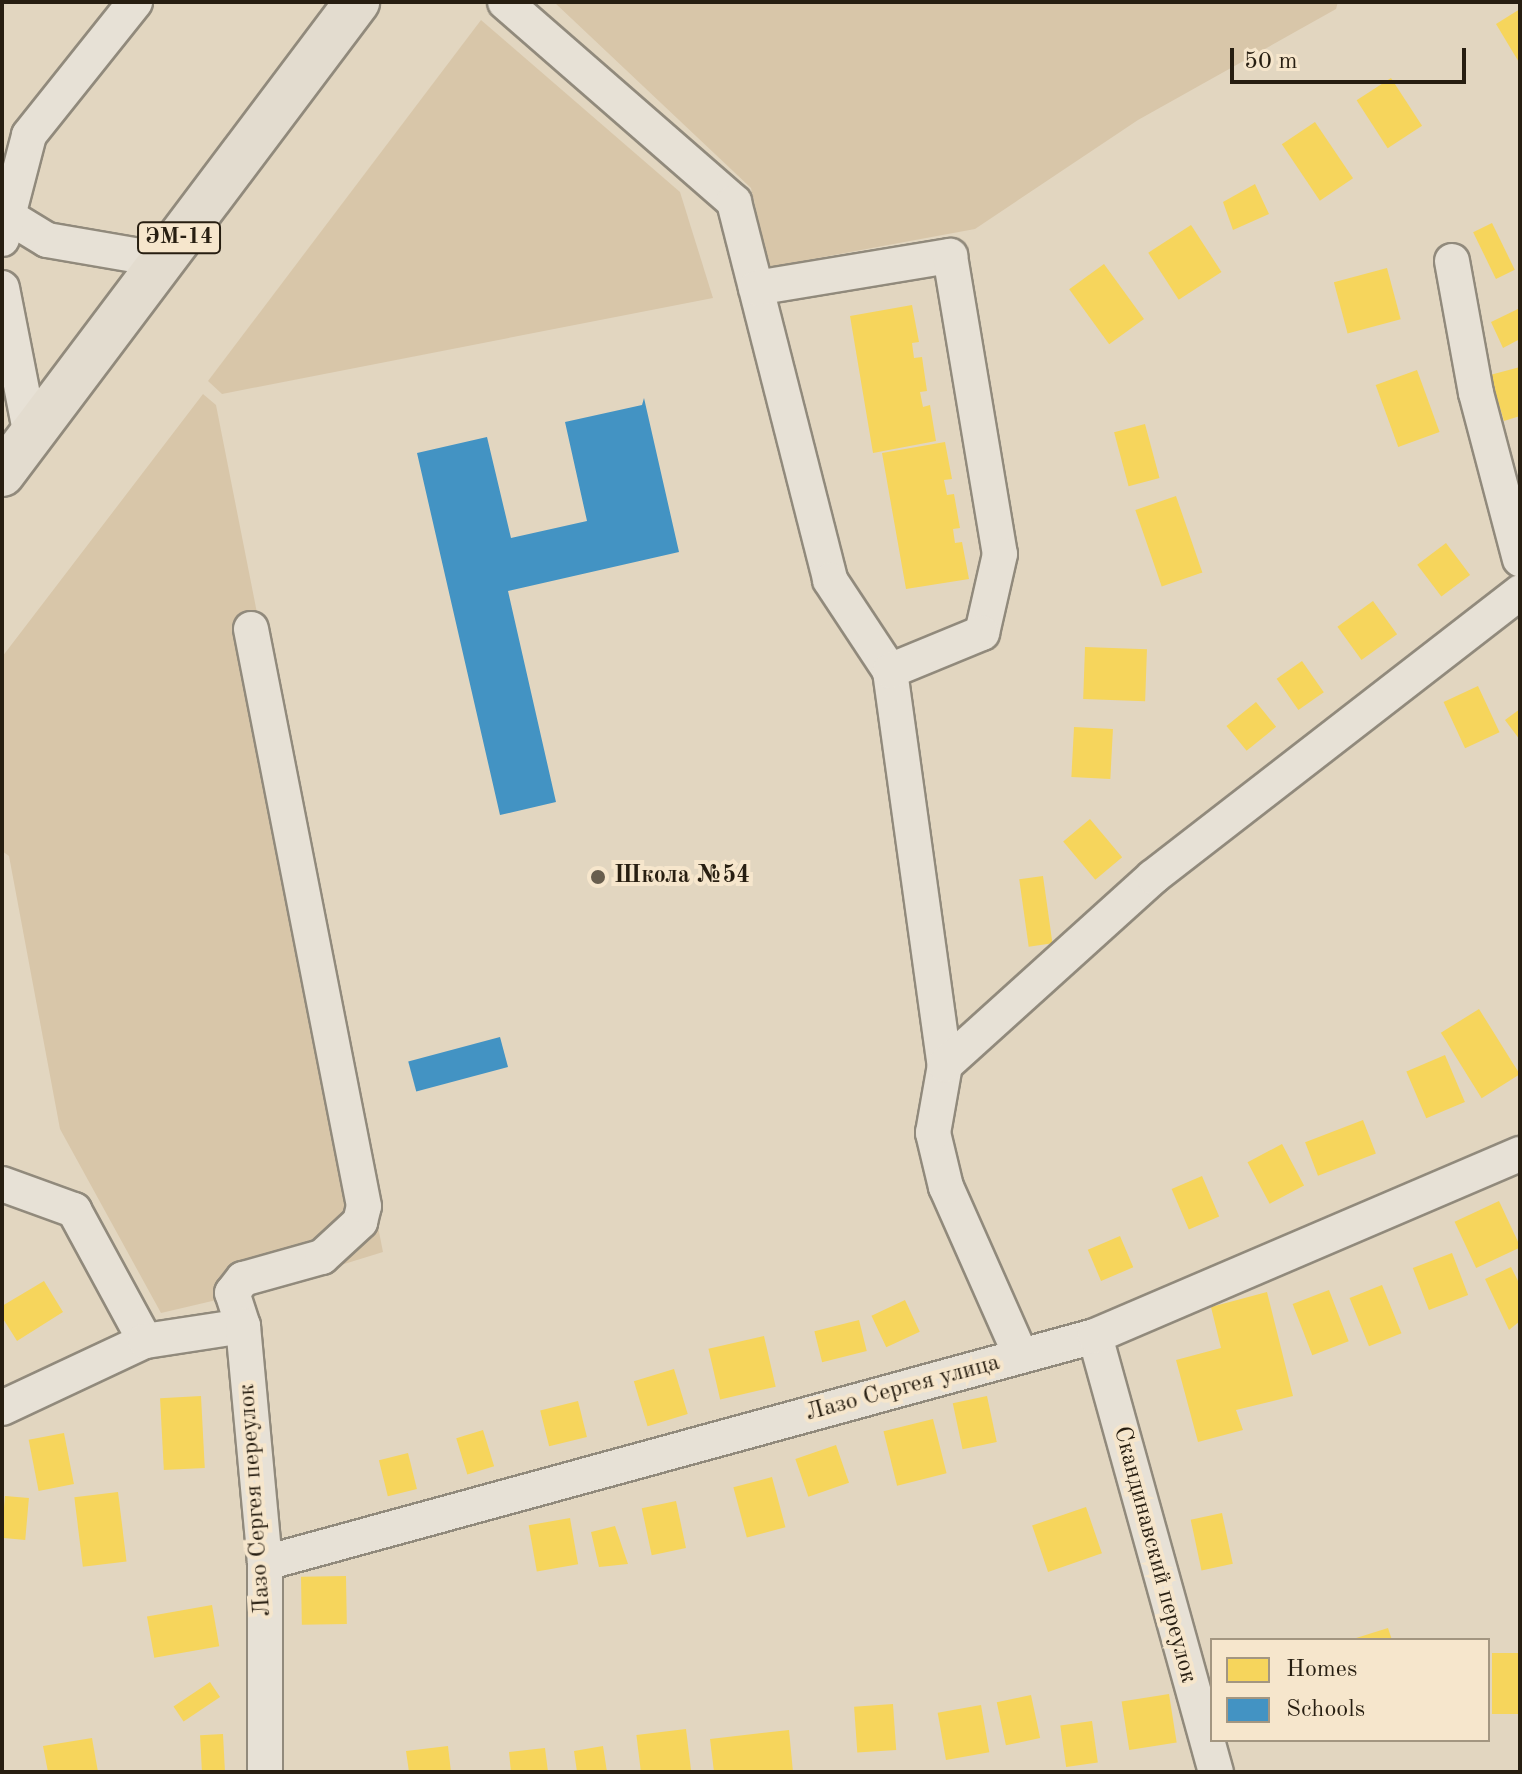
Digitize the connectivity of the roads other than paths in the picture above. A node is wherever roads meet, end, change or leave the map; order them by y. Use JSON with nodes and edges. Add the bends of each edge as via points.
{"nodes":[{"id":1,"x":135,"y":2,"type":"edge"},
{"id":2,"x":357,"y":2,"type":"edge"},
{"id":3,"x":505,"y":2,"type":"edge"},
{"id":4,"x":4,"y":227,"type":"edge"},
{"id":5,"x":163,"y":260,"type":"junction"},
{"id":6,"x":1452,"y":261,"type":"dead end"},
{"id":7,"x":2,"y":288,"type":"edge"},
{"id":8,"x":756,"y":288,"type":"junction"},
{"id":9,"x":4,"y":326,"type":"edge"},
{"id":10,"x":31,"y":436,"type":"junction"},
{"id":11,"x":2,"y":474,"type":"edge"},
{"id":12,"x":1520,"y":559,"type":"edge"},
{"id":13,"x":1520,"y":592,"type":"edge"},
{"id":14,"x":251,"y":629,"type":"dead end"},
{"id":15,"x":890,"y":671,"type":"junction"},
{"id":16,"x":945,"y":1065,"type":"junction"},
{"id":17,"x":1520,"y":1154,"type":"edge"},
{"id":18,"x":2,"y":1184,"type":"edge"},
{"id":19,"x":243,"y":1326,"type":"junction"},
{"id":20,"x":1095,"y":1336,"type":"junction"},
{"id":21,"x":145,"y":1341,"type":"junction"},
{"id":22,"x":1021,"y":1356,"type":"junction"},
{"id":23,"x":2,"y":1408,"type":"edge"},
{"id":24,"x":265,"y":1563,"type":"junction"},
{"id":25,"x":265,"y":1772,"type":"edge"},
{"id":26,"x":1216,"y":1772,"type":"edge"}],
"edges":[{"from":1,"to":4,"type":"street","via":[[29,135]]},
{"from":2,"to":5,"type":"main road","number":"ЭМ-14"},
{"from":3,"to":8,"type":"street","via":[[734,202]]},
{"from":4,"to":5,"type":"street"},
{"from":5,"to":10,"type":"main road","number":"ЭМ-14"},
{"from":6,"to":12,"type":"street","via":[[1476,393]]},
{"from":7,"to":9,"type":"street"},
{"from":8,"to":15,"type":"street","via":[[830,580]]},
{"from":8,"to":15,"type":"street","via":[[950,256],[1000,554],[982,633]]},
{"from":9,"to":10,"type":"street"},
{"from":10,"to":11,"type":"main road","number":"ЭМ-14"},
{"from":13,"to":16,"type":"street","via":[[1153,877]]},
{"from":14,"to":19,"type":"street","name":"Лазо Сергея переулок","via":[[364,1206],[360,1222],[322,1257],[243,1279],[232,1293]]},
{"from":15,"to":16,"type":"street"},
{"from":16,"to":22,"type":"street","via":[[933,1133],[946,1187]]},
{"from":17,"to":20,"type":"street","name":"Лазо Сергея улица"},
{"from":18,"to":21,"type":"street","via":[[74,1210]]},
{"from":19,"to":21,"type":"street"},
{"from":19,"to":24,"type":"street","name":"Лазо Сергея переулок"},
{"from":20,"to":22,"type":"street","name":"Лазо Сергея улица"},
{"from":20,"to":26,"type":"street","name":"Скандинавский переулок"},
{"from":21,"to":23,"type":"street"},
{"from":22,"to":24,"type":"street","name":"Лазо Сергея улица"},
{"from":24,"to":25,"type":"street","name":"Лазо Сергея переулок"}]}
